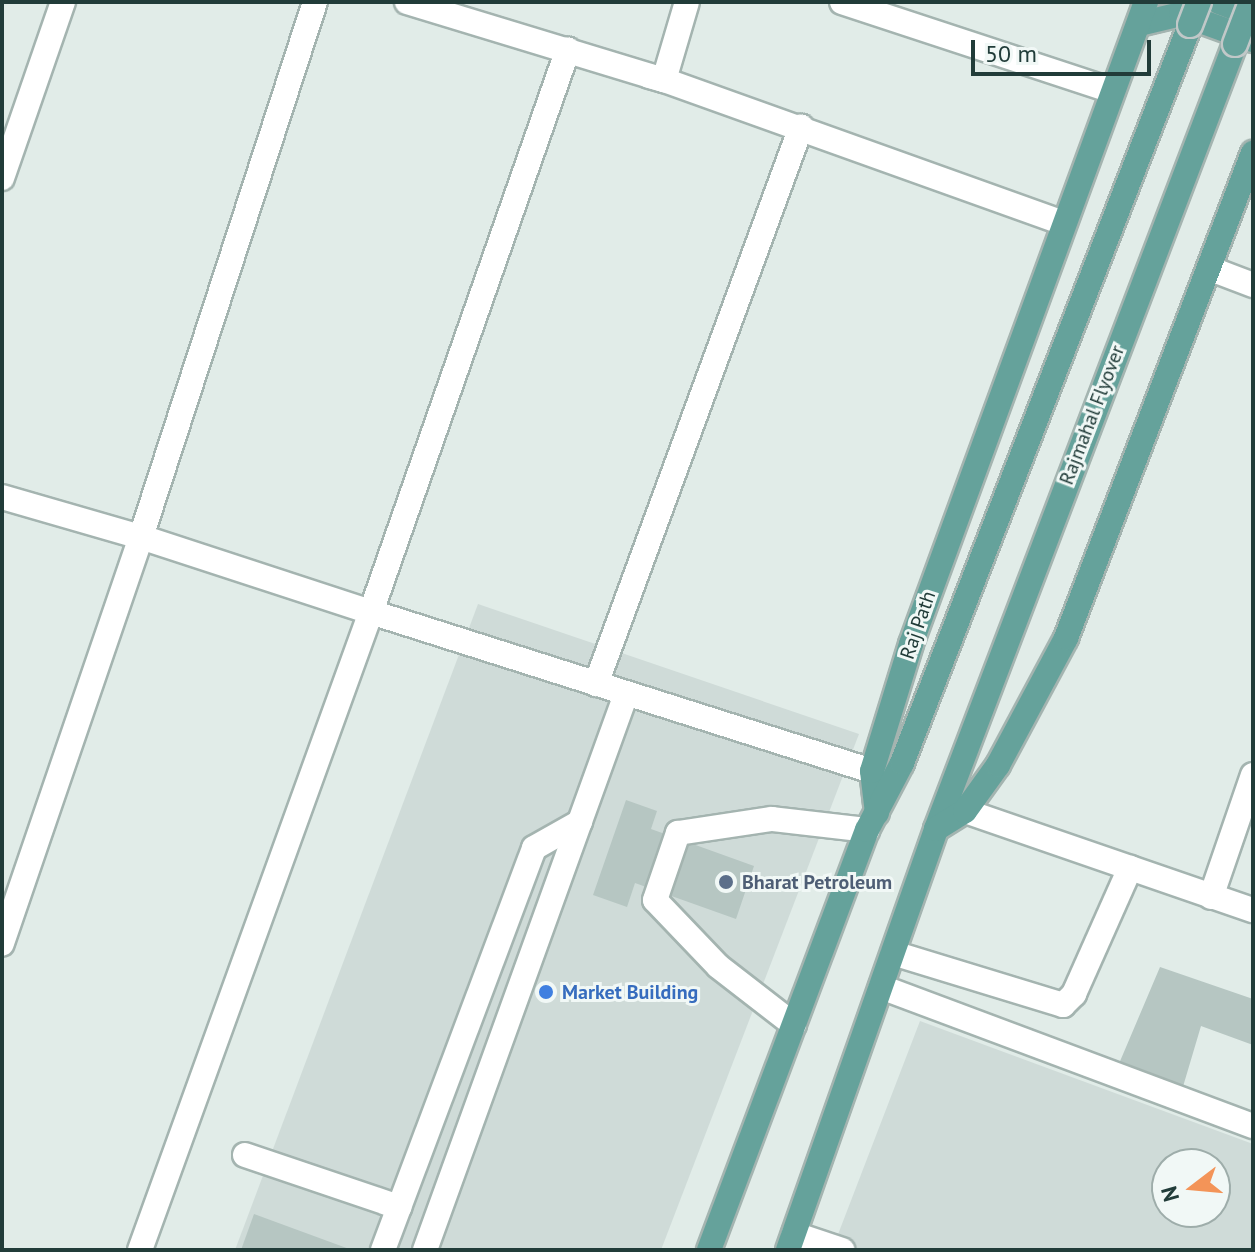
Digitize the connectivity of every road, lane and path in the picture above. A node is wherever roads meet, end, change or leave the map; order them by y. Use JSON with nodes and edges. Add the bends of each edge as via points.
{"nodes":[{"id":1,"x":63,"y":2,"type":"edge"},
{"id":2,"x":315,"y":2,"type":"edge"},
{"id":3,"x":390,"y":2,"type":"edge"},
{"id":4,"x":407,"y":2,"type":"edge"},
{"id":5,"x":687,"y":2,"type":"edge"},
{"id":6,"x":842,"y":2,"type":"edge"},
{"id":7,"x":1199,"y":2,"type":"edge"},
{"id":8,"x":1219,"y":2,"type":"edge"},
{"id":9,"x":1251,"y":2,"type":"edge"},
{"id":10,"x":1143,"y":13,"type":"edge"},
{"id":11,"x":1253,"y":15,"type":"edge"},
{"id":12,"x":1244,"y":42,"type":"edge"},
{"id":13,"x":567,"y":50,"type":"junction"},
{"id":14,"x":666,"y":74,"type":"junction"},
{"id":15,"x":1113,"y":91,"type":"junction"},
{"id":16,"x":801,"y":127,"type":"junction"},
{"id":17,"x":1253,"y":153,"type":"edge"},
{"id":18,"x":2,"y":178,"type":"edge"},
{"id":19,"x":1064,"y":223,"type":"junction"},
{"id":20,"x":1211,"y":269,"type":"junction"},
{"id":21,"x":1253,"y":285,"type":"edge"},
{"id":22,"x":2,"y":497,"type":"edge"},
{"id":23,"x":141,"y":537,"type":"junction"},
{"id":24,"x":371,"y":612,"type":"junction"},
{"id":25,"x":596,"y":684,"type":"junction"},
{"id":26,"x":626,"y":694,"type":"junction"},
{"id":27,"x":872,"y":771,"type":"junction"},
{"id":28,"x":1253,"y":775,"type":"edge"},
{"id":29,"x":965,"y":811,"type":"junction"},
{"id":30,"x":580,"y":822,"type":"junction"},
{"id":31,"x":872,"y":822,"type":"junction"},
{"id":32,"x":936,"y":829,"type":"junction"},
{"id":33,"x":1130,"y":868,"type":"junction"},
{"id":34,"x":1211,"y":897,"type":"junction"},
{"id":35,"x":1253,"y":910,"type":"edge"},
{"id":36,"x":2,"y":944,"type":"edge"},
{"id":37,"x":893,"y":953,"type":"junction"},
{"id":38,"x":881,"y":987,"type":"junction"},
{"id":39,"x":794,"y":1025,"type":"junction"},
{"id":40,"x":1253,"y":1126,"type":"edge"},
{"id":41,"x":245,"y":1155,"type":"dead end"},
{"id":42,"x":399,"y":1207,"type":"junction"},
{"id":43,"x":791,"y":1242,"type":"edge"},
{"id":44,"x":140,"y":1250,"type":"edge"},
{"id":45,"x":383,"y":1250,"type":"edge"},
{"id":46,"x":425,"y":1250,"type":"edge"},
{"id":47,"x":709,"y":1250,"type":"edge"},
{"id":48,"x":842,"y":1250,"type":"edge"}],
"edges":[{"from":1,"to":18,"type":"street"},
{"from":2,"to":23,"type":"street"},
{"from":3,"to":13,"type":"street"},
{"from":4,"to":13,"type":"street"},
{"from":5,"to":14,"type":"street"},
{"from":6,"to":15,"type":"street"},
{"from":7,"to":31,"type":"main road","bridge":true},
{"from":8,"to":11,"type":"main road"},
{"from":9,"to":12,"type":"main road","name":"Rajmahal Flyover","bridge":true},
{"from":10,"to":12,"type":"main road","via":[[1181,14]]},
{"from":10,"to":15,"type":"main road","name":"Raj Path"},
{"from":12,"to":32,"type":"main road","name":"Rajmahal Flyover"},
{"from":13,"to":14,"type":"street"},
{"from":13,"to":24,"type":"street"},
{"from":14,"to":16,"type":"street"},
{"from":15,"to":19,"type":"main road","name":"Raj Path"},
{"from":16,"to":19,"type":"street"},
{"from":16,"to":25,"type":"street"},
{"from":17,"to":20,"type":"main road"},
{"from":19,"to":27,"type":"main road","name":"Raj Path"},
{"from":20,"to":21,"type":"street"},
{"from":20,"to":29,"type":"main road","via":[[1066,638]]},
{"from":22,"to":23,"type":"street"},
{"from":23,"to":24,"type":"street"},
{"from":23,"to":36,"type":"street"},
{"from":24,"to":25,"type":"street"},
{"from":24,"to":44,"type":"street"},
{"from":25,"to":26,"type":"street"},
{"from":26,"to":27,"type":"street"},
{"from":26,"to":30,"type":"street"},
{"from":27,"to":31,"type":"main road","name":"Raj Path"},
{"from":28,"to":34,"type":"street"},
{"from":29,"to":32,"type":"main road"},
{"from":29,"to":33,"type":"street"},
{"from":30,"to":42,"type":"street","via":[[534,848]]},
{"from":30,"to":46,"type":"street"},
{"from":31,"to":39,"type":"main road","name":"Raj Path"},
{"from":31,"to":39,"type":"street","via":[[772,819],[678,833],[655,900],[718,966]]},
{"from":32,"to":37,"type":"main road"},
{"from":33,"to":34,"type":"street"},
{"from":33,"to":37,"type":"street","via":[[1074,994],[1063,1005]]},
{"from":34,"to":35,"type":"street"},
{"from":37,"to":38,"type":"main road"},
{"from":38,"to":40,"type":"street"},
{"from":38,"to":43,"type":"main road"},
{"from":39,"to":47,"type":"main road","name":"Raj Path"},
{"from":41,"to":42,"type":"street"},
{"from":42,"to":45,"type":"street"},
{"from":43,"to":48,"type":"street"}]}
